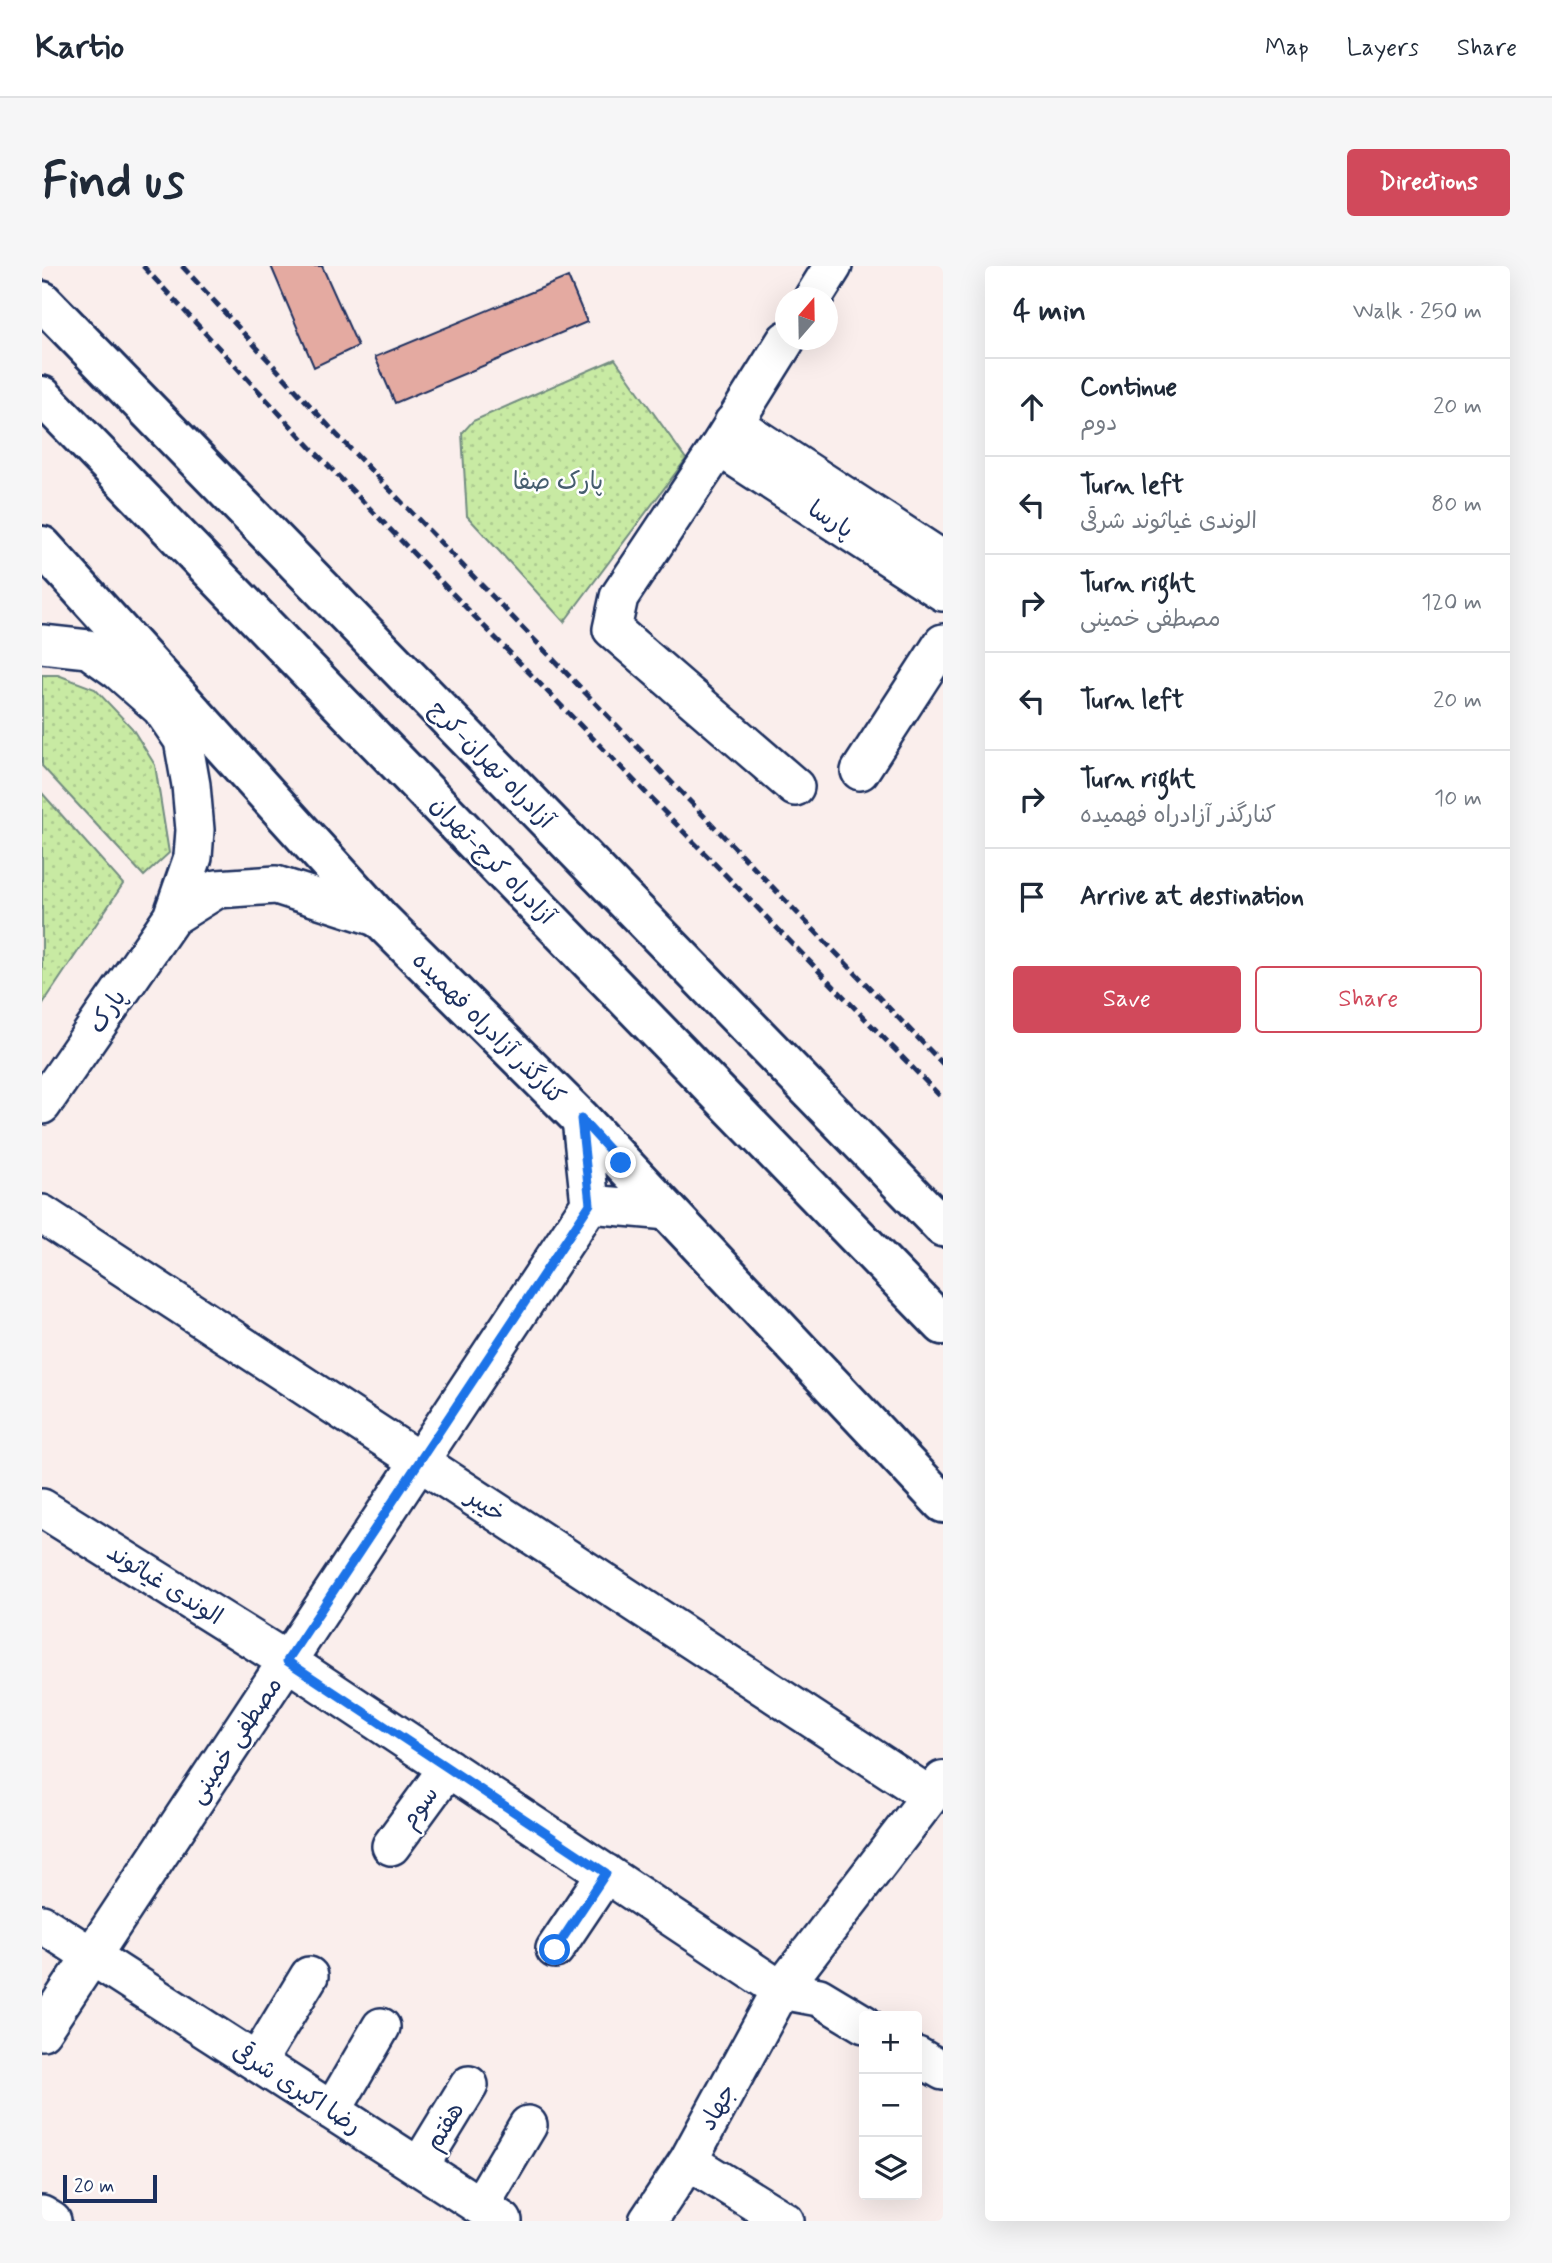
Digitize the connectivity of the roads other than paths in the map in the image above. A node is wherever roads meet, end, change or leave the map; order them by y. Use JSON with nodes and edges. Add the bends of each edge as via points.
{"nodes":[{"id":1,"x":833,"y":266,"type":"edge"},
{"id":2,"x":820,"y":287,"type":"edge"},
{"id":3,"x":42,"y":301,"type":"edge"},
{"id":4,"x":780,"y":350,"type":"edge"},
{"id":5,"x":42,"y":396,"type":"edge"},
{"id":6,"x":726,"y":435,"type":"junction"},
{"id":7,"x":42,"y":546,"type":"edge"},
{"id":8,"x":943,"y":560,"type":"edge"},
{"id":9,"x":943,"y":592,"type":"edge"},
{"id":10,"x":943,"y":643,"type":"edge"},
{"id":11,"x":42,"y":644,"type":"edge"},
{"id":12,"x":161,"y":708,"type":"junction"},
{"id":13,"x":240,"y":766,"type":"junction"},
{"id":14,"x":860,"y":771,"type":"dead end"},
{"id":15,"x":795,"y":787,"type":"dead end"},
{"id":16,"x":172,"y":916,"type":"junction"},
{"id":17,"x":379,"y":918,"type":"junction"},
{"id":18,"x":42,"y":1105,"type":"edge"},
{"id":19,"x":581,"y":1119,"type":"junction"},
{"id":20,"x":590,"y":1204,"type":"junction"},
{"id":21,"x":668,"y":1211,"type":"junction"},
{"id":22,"x":42,"y":1214,"type":"edge"},
{"id":23,"x":943,"y":1227,"type":"edge"},
{"id":24,"x":943,"y":1325,"type":"edge"},
{"id":25,"x":419,"y":1461,"type":"junction"},
{"id":26,"x":943,"y":1503,"type":"edge"},
{"id":27,"x":42,"y":1508,"type":"edge"},
{"id":28,"x":287,"y":1661,"type":"junction"},
{"id":29,"x":448,"y":1768,"type":"junction"},
{"id":30,"x":940,"y":1787,"type":"edge"},
{"id":31,"x":391,"y":1846,"type":"dead end"},
{"id":32,"x":606,"y":1873,"type":"junction"},
{"id":33,"x":42,"y":1924,"type":"edge"},
{"id":34,"x":555,"y":1950,"type":"dead end"},
{"id":35,"x":92,"y":1956,"type":"junction"},
{"id":36,"x":309,"y":1976,"type":"dead end"},
{"id":37,"x":781,"y":1990,"type":"junction"},
{"id":38,"x":859,"y":2022,"type":"edge"},
{"id":39,"x":381,"y":2027,"type":"dead end"},
{"id":40,"x":42,"y":2031,"type":"edge"},
{"id":41,"x":922,"y":2059,"type":"edge"},
{"id":42,"x":257,"y":2062,"type":"junction"},
{"id":43,"x":943,"y":2071,"type":"edge"},
{"id":44,"x":469,"y":2085,"type":"dead end"},
{"id":45,"x":332,"y":2111,"type":"junction"},
{"id":46,"x":528,"y":2125,"type":"dead end"},
{"id":47,"x":688,"y":2161,"type":"junction"},
{"id":48,"x":419,"y":2166,"type":"junction"},
{"id":49,"x":491,"y":2213,"type":"edge"},
{"id":50,"x":42,"y":2215,"type":"edge"},
{"id":51,"x":52,"y":2221,"type":"edge"},
{"id":52,"x":648,"y":2221,"type":"edge"},
{"id":53,"x":785,"y":2221,"type":"edge"}],
"edges":[{"from":1,"to":2,"type":"street"},
{"from":3,"to":23,"type":"main road","name":"آزادراه تهران-کرج"},
{"from":4,"to":6,"type":"street"},
{"from":5,"to":24,"type":"main road","name":"آزادراه کرج-تهران"},
{"from":6,"to":8,"type":"street","name":"پارسا"},
{"from":6,"to":9,"type":"street","name":"پارسا"},
{"from":6,"to":15,"type":"street","via":[[618,597],[612,629]]},
{"from":7,"to":13,"type":"main road","name":"کنارگذر آزادراه فهمیده"},
{"from":10,"to":14,"type":"street"},
{"from":11,"to":12,"type":"street","via":[[88,649]]},
{"from":12,"to":13,"type":"main road"},
{"from":12,"to":16,"type":"street","via":[[183,740],[195,830],[193,857]]},
{"from":13,"to":17,"type":"main road","name":"کنارگذر آزادراه فهمیده"},
{"from":16,"to":17,"type":"street","via":[[217,889],[276,885]]},
{"from":16,"to":18,"type":"street","name":"پارک"},
{"from":17,"to":19,"type":"main road","name":"کنارگذر آزادراه فهمیده"},
{"from":19,"to":20,"type":"street"},
{"from":19,"to":21,"type":"main road","name":"کنارگذر آزادراه فهمیده"},
{"from":20,"to":21,"type":"street"},
{"from":20,"to":25,"type":"street","name":"مصطفی خمینی"},
{"from":21,"to":26,"type":"main road","name":"کنارگذر آزادراه فهمیده"},
{"from":22,"to":25,"type":"street","name":"خیبر"},
{"from":25,"to":28,"type":"street","name":"مصطفی خمینی"},
{"from":25,"to":30,"type":"street","name":"خیبر"},
{"from":27,"to":28,"type":"street","name":"الوندی غیاثوند"},
{"from":28,"to":29,"type":"street","name":"الوندی غیاثوند"},
{"from":28,"to":35,"type":"street","name":"مصطفی خمینی"},
{"from":29,"to":31,"type":"street","name":"سوم"},
{"from":29,"to":32,"type":"street","name":"الوندی غیاثوند"},
{"from":30,"to":37,"type":"street","name":"جهاد"},
{"from":32,"to":34,"type":"street"},
{"from":32,"to":37,"type":"street","name":"الوندی غیاثوند"},
{"from":33,"to":35,"type":"street","name":"رضا اکبری شرقی"},
{"from":35,"to":40,"type":"street","name":"مصطفی خمینی"},
{"from":35,"to":42,"type":"street","name":"رضا اکبری شرقی"},
{"from":36,"to":42,"type":"street"},
{"from":37,"to":38,"type":"street","via":[[819,1997]]},
{"from":37,"to":47,"type":"street","name":"جهاد"},
{"from":39,"to":45,"type":"street"},
{"from":41,"to":43,"type":"street"},
{"from":42,"to":45,"type":"street","name":"رضا اکبری شرقی"},
{"from":44,"to":48,"type":"street","name":"هفتم"},
{"from":45,"to":48,"type":"street","name":"رضا اکبری شرقی"},
{"from":46,"to":49,"type":"street"},
{"from":47,"to":52,"type":"street","name":"جهاد"},
{"from":47,"to":53,"type":"street"},
{"from":48,"to":49,"type":"street","name":"رضا اکبری شرقی"},
{"from":50,"to":51,"type":"street"}]}
